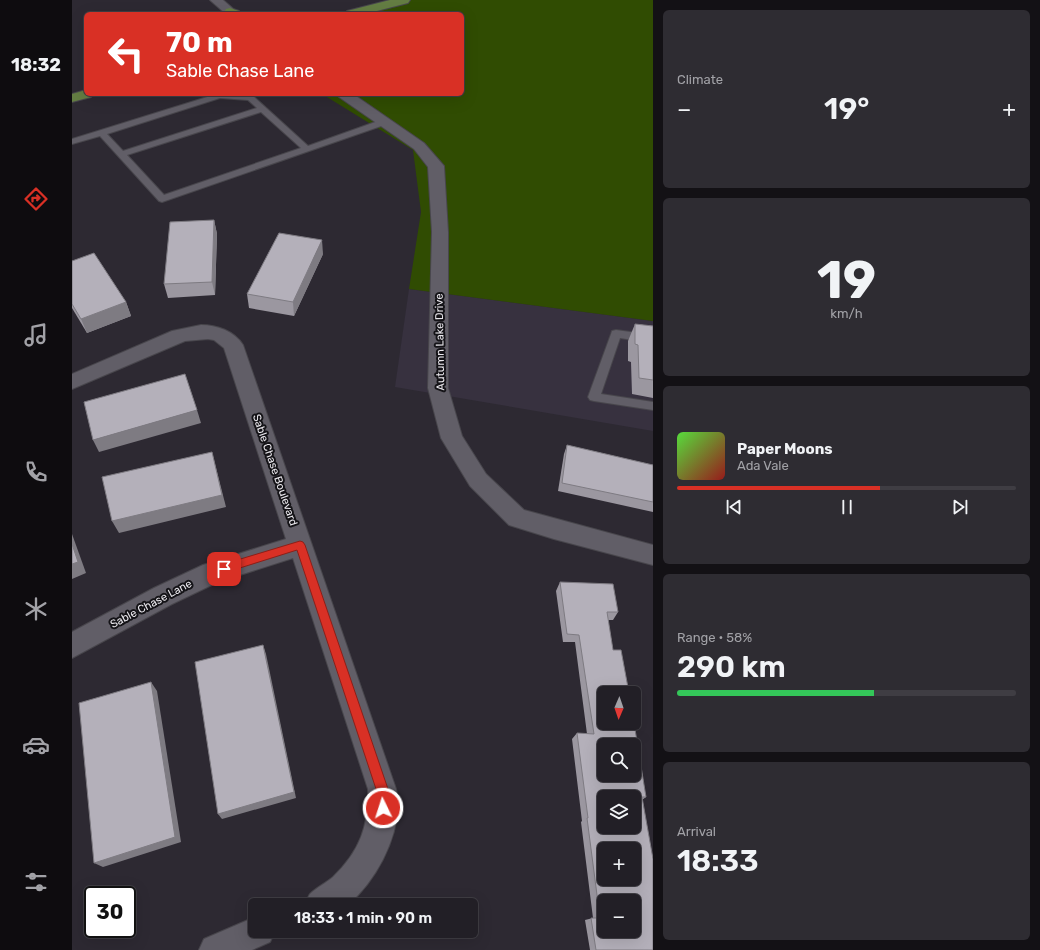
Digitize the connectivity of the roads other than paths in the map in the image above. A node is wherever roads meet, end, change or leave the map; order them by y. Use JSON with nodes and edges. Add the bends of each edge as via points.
{"nodes":[{"id":1,"x":216,"y":0,"type":"edge"},
{"id":2,"x":404,"y":0,"type":"edge"},
{"id":3,"x":230,"y":12,"type":"edge"},
{"id":4,"x":359,"y":12,"type":"edge"},
{"id":5,"x":84,"y":95,"type":"edge"},
{"id":6,"x":347,"y":96,"type":"edge"},
{"id":7,"x":72,"y":98,"type":"edge"},
{"id":8,"x":197,"y":103,"type":"junction"},
{"id":9,"x":208,"y":109,"type":"dead end"},
{"id":10,"x":262,"y":109,"type":"junction"},
{"id":11,"x":174,"y":110,"type":"junction"},
{"id":12,"x":220,"y":114,"type":"dead end"},
{"id":13,"x":184,"y":116,"type":"dead end"},
{"id":14,"x":152,"y":117,"type":"junction"},
{"id":15,"x":231,"y":120,"type":"junction"},
{"id":16,"x":384,"y":122,"type":"junction"},
{"id":17,"x":162,"y":123,"type":"dead end"},
{"id":18,"x":196,"y":123,"type":"dead end"},
{"id":19,"x":127,"y":125,"type":"junction"},
{"id":20,"x":206,"y":128,"type":"junction"},
{"id":21,"x":173,"y":130,"type":"dead end"},
{"id":22,"x":138,"y":131,"type":"dead end"},
{"id":23,"x":102,"y":133,"type":"junction"},
{"id":24,"x":182,"y":135,"type":"junction"},
{"id":25,"x":150,"y":138,"type":"dead end"},
{"id":26,"x":72,"y":142,"type":"edge"},
{"id":27,"x":159,"y":142,"type":"junction"},
{"id":28,"x":306,"y":148,"type":"junction"},
{"id":29,"x":123,"y":154,"type":"junction"},
{"id":30,"x":653,"y":339,"type":"edge"},
{"id":31,"x":72,"y":382,"type":"edge"},
{"id":32,"x":653,"y":406,"type":"edge"},
{"id":33,"x":300,"y":545,"type":"junction"},
{"id":34,"x":653,"y":555,"type":"edge"},
{"id":35,"x":72,"y":646,"type":"edge"},
{"id":36,"x":330,"y":898,"type":"edge"},
{"id":37,"x":248,"y":936,"type":"edge"},
{"id":38,"x":215,"y":950,"type":"edge"}],
"edges":[{"from":1,"to":3,"type":"street"},
{"from":2,"to":4,"type":"main road"},
{"from":5,"to":7,"type":"main road"},
{"from":6,"to":16,"type":"street","name":"Autumn Lake Drive"},
{"from":8,"to":9,"type":"lane"},
{"from":8,"to":10,"type":"lane","via":[[220,96],[250,98]]},
{"from":8,"to":11,"type":"lane"},
{"from":10,"to":15,"type":"lane"},
{"from":10,"to":28,"type":"lane"},
{"from":11,"to":13,"type":"lane"},
{"from":11,"to":14,"type":"lane"},
{"from":12,"to":15,"type":"lane"},
{"from":14,"to":17,"type":"lane"},
{"from":14,"to":19,"type":"lane"},
{"from":15,"to":20,"type":"lane"},
{"from":16,"to":28,"type":"lane"},
{"from":16,"to":34,"type":"street","name":"Autumn Lake Drive","via":[[418,146],[436,166],[440,232],[438,388],[452,438],[478,480],[517,518]]},
{"from":18,"to":20,"type":"lane"},
{"from":19,"to":22,"type":"lane"},
{"from":19,"to":23,"type":"lane"},
{"from":20,"to":24,"type":"lane"},
{"from":21,"to":24,"type":"lane"},
{"from":23,"to":26,"type":"lane"},
{"from":23,"to":29,"type":"lane"},
{"from":24,"to":27,"type":"lane"},
{"from":25,"to":27,"type":"lane"},
{"from":27,"to":29,"type":"lane"},
{"from":28,"to":29,"type":"lane","via":[[162,199]]},
{"from":30,"to":32,"type":"lane","via":[[616,334],[594,397]]},
{"from":31,"to":33,"type":"street","name":"Sable Chase Boulevard","via":[[179,336],[202,331],[225,337],[233,345]]},
{"from":33,"to":35,"type":"street","name":"Sable Chase Lane","via":[[212,573],[163,596]]},
{"from":33,"to":36,"type":"street","name":"Sable Chase Boulevard","via":[[382,789],[383,808],[378,835],[365,861],[349,883]]},
{"from":37,"to":38,"type":"street"}]}
